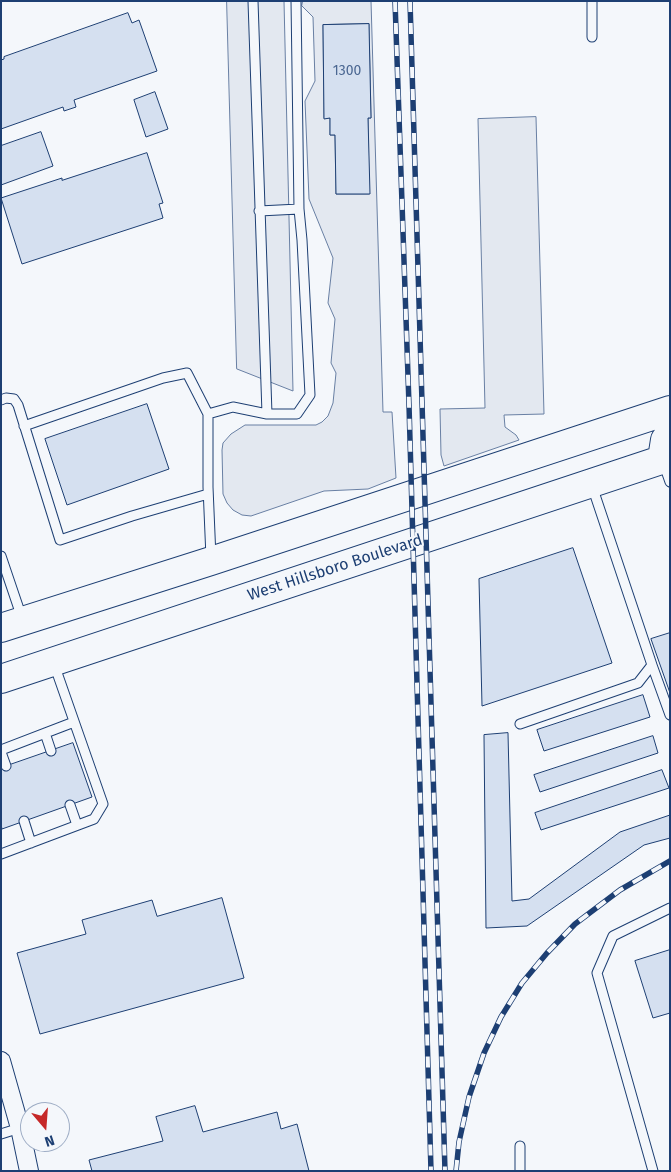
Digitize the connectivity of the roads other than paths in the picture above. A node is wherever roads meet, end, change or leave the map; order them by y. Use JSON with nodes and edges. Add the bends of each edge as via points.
{"nodes":[{"id":1,"x":252,"y":1,"type":"edge"},
{"id":2,"x":296,"y":1,"type":"edge"},
{"id":3,"x":592,"y":1,"type":"edge"},
{"id":4,"x":592,"y":37,"type":"dead end"},
{"id":5,"x":299,"y":209,"type":"junction"},
{"id":6,"x":259,"y":211,"type":"junction"},
{"id":7,"x":1,"y":400,"type":"edge"},
{"id":8,"x":670,"y":410,"type":"edge"},
{"id":9,"x":208,"y":414,"type":"junction"},
{"id":10,"x":267,"y":414,"type":"junction"},
{"id":11,"x":24,"y":426,"type":"junction"},
{"id":12,"x":670,"y":433,"type":"edge"},
{"id":13,"x":667,"y":466,"type":"edge"},
{"id":14,"x":591,"y":483,"type":"junction"},
{"id":15,"x":208,"y":494,"type":"junction"},
{"id":16,"x":1,"y":557,"type":"edge"},
{"id":17,"x":211,"y":561,"type":"junction"},
{"id":18,"x":12,"y":625,"type":"edge"},
{"id":19,"x":53,"y":662,"type":"junction"},
{"id":20,"x":652,"y":666,"type":"junction"},
{"id":21,"x":1,"y":679,"type":"edge"},
{"id":22,"x":670,"y":715,"type":"edge"},
{"id":23,"x":74,"y":722,"type":"junction"},
{"id":24,"x":520,"y":724,"type":"dead end"},
{"id":25,"x":45,"y":733,"type":"junction"},
{"id":26,"x":1,"y":751,"type":"edge"},
{"id":27,"x":51,"y":751,"type":"dead end"},
{"id":28,"x":6,"y":766,"type":"dead end"},
{"id":29,"x":70,"y":805,"type":"dead end"},
{"id":30,"x":24,"y":821,"type":"dead end"},
{"id":31,"x":77,"y":825,"type":"junction"},
{"id":32,"x":31,"y":843,"type":"junction"},
{"id":33,"x":1,"y":854,"type":"edge"},
{"id":34,"x":670,"y":908,"type":"edge"},
{"id":35,"x":1,"y":1061,"type":"edge"},
{"id":36,"x":20,"y":1128,"type":"joint"},
{"id":37,"x":1,"y":1134,"type":"edge"},
{"id":38,"x":520,"y":1146,"type":"dead end"},
{"id":39,"x":25,"y":1152,"type":"edge"},
{"id":40,"x":29,"y":1171,"type":"edge"},
{"id":41,"x":520,"y":1171,"type":"edge"},
{"id":42,"x":653,"y":1171,"type":"edge"}],
"edges":[{"from":1,"to":6,"type":"lane"},
{"from":2,"to":5,"type":"lane"},
{"from":3,"to":4,"type":"lane"},
{"from":5,"to":6,"type":"lane"},
{"from":5,"to":10,"type":"lane","via":[[310,395],[297,414]]},
{"from":6,"to":10,"type":"lane"},
{"from":7,"to":11,"type":"lane","via":[[14,399]]},
{"from":8,"to":17,"type":"main road"},
{"from":9,"to":10,"type":"lane","via":[[233,408]]},
{"from":9,"to":11,"type":"lane","via":[[188,373],[163,378]]},
{"from":9,"to":15,"type":"lane"},
{"from":11,"to":15,"type":"lane","via":[[60,540]]},
{"from":12,"to":13,"type":"main road","via":[[665,440]]},
{"from":13,"to":14,"type":"main road","name":"West Hillsboro Boulevard"},
{"from":14,"to":19,"type":"main road","name":"West Hillsboro Boulevard"},
{"from":14,"to":20,"type":"lane"},
{"from":15,"to":17,"type":"lane"},
{"from":16,"to":18,"type":"lane"},
{"from":17,"to":18,"type":"main road"},
{"from":19,"to":21,"type":"main road","name":"West Hillsboro Boulevard"},
{"from":19,"to":23,"type":"lane"},
{"from":20,"to":22,"type":"lane"},
{"from":20,"to":24,"type":"lane","via":[[638,682]]},
{"from":23,"to":25,"type":"lane"},
{"from":23,"to":31,"type":"lane","via":[[103,804],[94,819]]},
{"from":25,"to":26,"type":"lane"},
{"from":25,"to":27,"type":"lane"},
{"from":26,"to":28,"type":"lane"},
{"from":29,"to":31,"type":"lane"},
{"from":30,"to":32,"type":"lane"},
{"from":31,"to":32,"type":"lane"},
{"from":32,"to":33,"type":"lane"},
{"from":34,"to":42,"type":"lane","via":[[613,936],[597,974]]},
{"from":35,"to":36,"type":"street"},
{"from":36,"to":37,"type":"lane"},
{"from":38,"to":41,"type":"lane"},
{"from":39,"to":40,"type":"street"}]}
